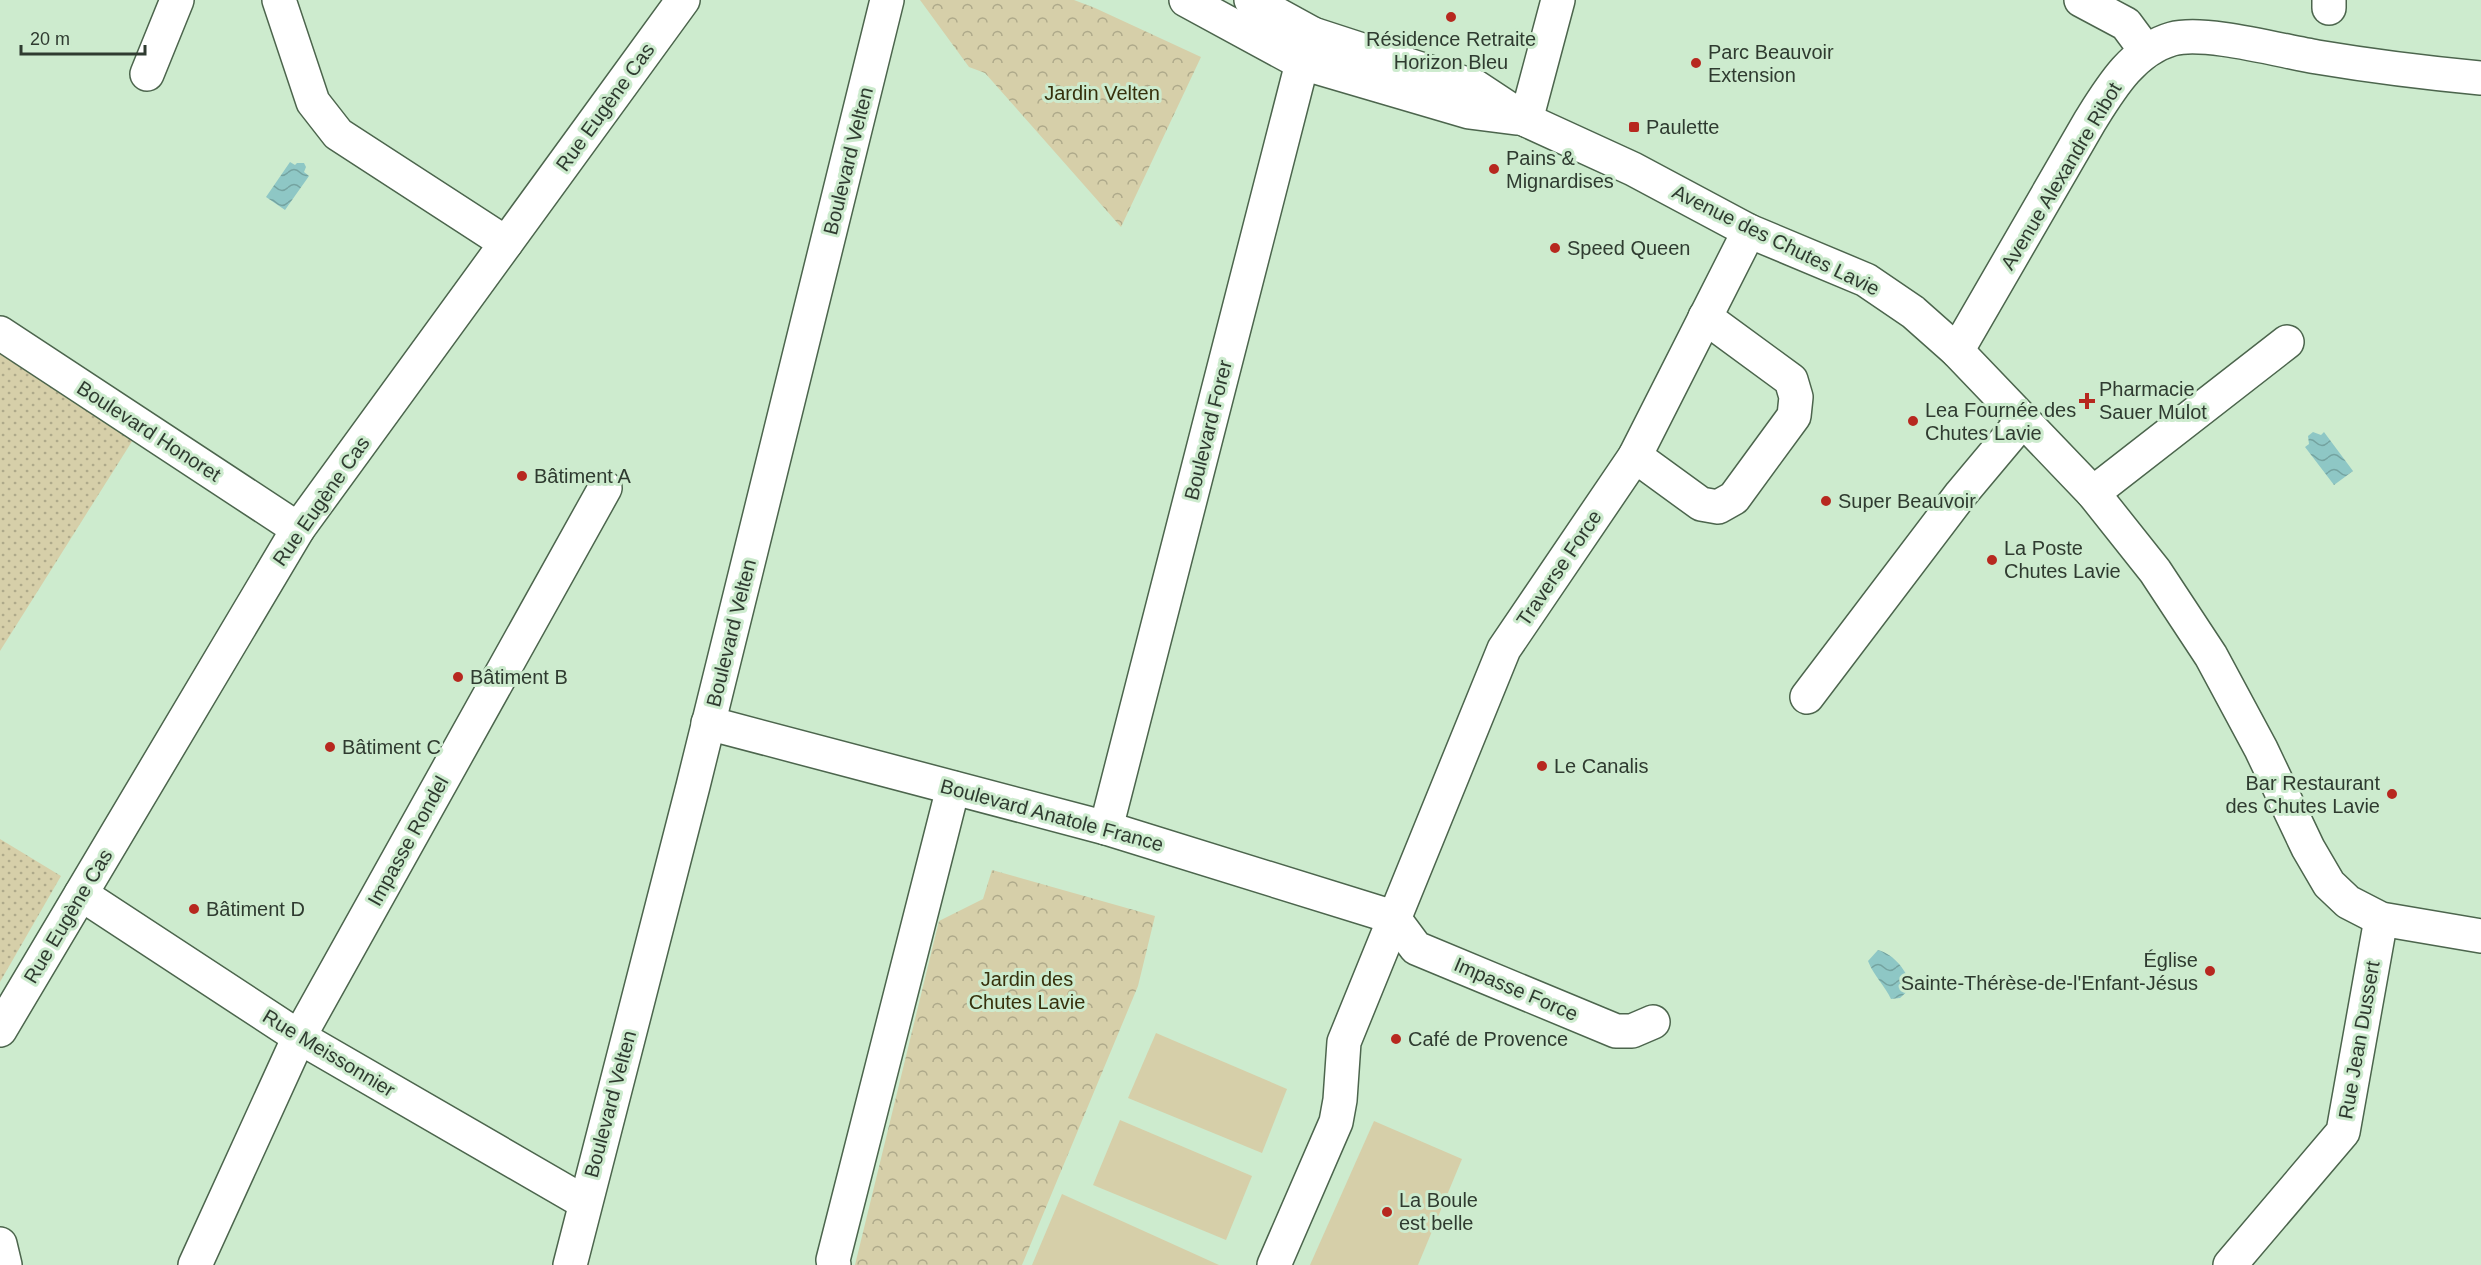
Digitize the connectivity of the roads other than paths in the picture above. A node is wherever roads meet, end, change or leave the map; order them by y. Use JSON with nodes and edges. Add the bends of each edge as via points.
{"nodes":[{"id":1,"x":177,"y":0,"type":"edge"},
{"id":2,"x":279,"y":0,"type":"edge"},
{"id":3,"x":683,"y":0,"type":"edge"},
{"id":4,"x":887,"y":0,"type":"edge"},
{"id":5,"x":1186,"y":0,"type":"edge"},
{"id":6,"x":1251,"y":0,"type":"edge"},
{"id":7,"x":1558,"y":0,"type":"edge"},
{"id":8,"x":2081,"y":0,"type":"edge"},
{"id":9,"x":1308,"y":49,"type":"junction"},
{"id":10,"x":2146,"y":51,"type":"junction"},
{"id":11,"x":147,"y":75,"type":"dead end"},
{"id":12,"x":2481,"y":78,"type":"edge"},
{"id":13,"x":1526,"y":120,"type":"junction"},
{"id":14,"x":1749,"y":231,"type":"junction"},
{"id":15,"x":506,"y":243,"type":"junction"},
{"id":16,"x":1705,"y":317,"type":"junction"},
{"id":17,"x":0,"y":333,"type":"edge"},
{"id":18,"x":2287,"y":342,"type":"dead end"},
{"id":19,"x":1957,"y":351,"type":"junction"},
{"id":20,"x":2023,"y":420,"type":"junction"},
{"id":21,"x":1635,"y":456,"type":"junction"},
{"id":22,"x":605,"y":488,"type":"dead end"},
{"id":23,"x":2093,"y":493,"type":"junction"},
{"id":24,"x":298,"y":529,"type":"junction"},
{"id":25,"x":1808,"y":697,"type":"dead end"},
{"id":26,"x":708,"y":723,"type":"junction"},
{"id":27,"x":953,"y":788,"type":"junction"},
{"id":28,"x":1106,"y":828,"type":"junction"},
{"id":29,"x":81,"y":894,"type":"junction"},
{"id":30,"x":1393,"y":917,"type":"junction"},
{"id":31,"x":2381,"y":919,"type":"junction"},
{"id":32,"x":2481,"y":936,"type":"edge"},
{"id":33,"x":1653,"y":1022,"type":"dead end"},
{"id":34,"x":0,"y":1030,"type":"edge"},
{"id":35,"x":299,"y":1037,"type":"junction"},
{"id":36,"x":584,"y":1202,"type":"junction"},
{"id":37,"x":0,"y":1244,"type":"edge"},
{"id":38,"x":5,"y":1265,"type":"edge"},
{"id":39,"x":195,"y":1265,"type":"edge"},
{"id":40,"x":570,"y":1265,"type":"edge"},
{"id":41,"x":834,"y":1265,"type":"edge"},
{"id":42,"x":1274,"y":1265,"type":"edge"},
{"id":43,"x":2230,"y":1265,"type":"edge"}],
"edges":[{"from":1,"to":11,"type":"street"},
{"from":2,"to":15,"type":"street","via":[[313,102],[338,134]]},
{"from":3,"to":15,"type":"street","name":"Rue Eugène Cas"},
{"from":4,"to":26,"type":"street","name":"Boulevard Velten"},
{"from":5,"to":9,"type":"street","name":"Avenue des Chutes Lavie"},
{"from":6,"to":9,"type":"street","name":"Avenue des Chutes Lavie"},
{"from":7,"to":13,"type":"street"},
{"from":8,"to":10,"type":"street","via":[[2126,24]]},
{"from":9,"to":13,"type":"street","name":"Avenue des Chutes Lavie","via":[[1476,87]]},
{"from":9,"to":28,"type":"street","name":"Boulevard Forer"},
{"from":10,"to":12,"type":"street","name":"Avenue Alexandre Ribot","via":[[2173,39],[2205,37]]},
{"from":10,"to":19,"type":"street","name":"Avenue Alexandre Ribot","via":[[2113,85],[2090,121]]},
{"from":13,"to":14,"type":"street","name":"Avenue des Chutes Lavie","via":[[1634,169]]},
{"from":14,"to":16,"type":"street","name":"Traverse Force"},
{"from":14,"to":19,"type":"street","name":"Avenue des Chutes Lavie","via":[[1866,280],[1913,312]]},
{"from":15,"to":24,"type":"street","name":"Rue Eugène Cas"},
{"from":16,"to":21,"type":"street","name":"Traverse Force"},
{"from":16,"to":21,"type":"street","via":[[1791,380],[1796,397],[1794,416],[1734,498],[1718,507],[1701,504]]},
{"from":17,"to":24,"type":"street","name":"Boulevard Honoret"},
{"from":18,"to":23,"type":"street"},
{"from":19,"to":20,"type":"street","name":"Avenue des Chutes Lavie"},
{"from":20,"to":23,"type":"street","name":"Avenue des Chutes Lavie"},
{"from":20,"to":25,"type":"street","via":[[1961,494]]},
{"from":21,"to":30,"type":"street","name":"Traverse Force","via":[[1504,650]]},
{"from":22,"to":35,"type":"street","name":"Impasse Rondel"},
{"from":23,"to":31,"type":"street","name":"Avenue des Chutes Lavie","via":[[2155,571],[2211,656],[2329,884],[2348,902]]},
{"from":24,"to":29,"type":"street","name":"Rue Eugène Cas"},
{"from":26,"to":27,"type":"street","name":"Boulevard Anatole France"},
{"from":26,"to":36,"type":"street","name":"Boulevard Velten"},
{"from":27,"to":28,"type":"street","name":"Boulevard Anatole France"},
{"from":27,"to":41,"type":"street"},
{"from":28,"to":30,"type":"street","name":"Boulevard Anatole France"},
{"from":29,"to":34,"type":"street","name":"Rue Eugène Cas"},
{"from":29,"to":35,"type":"street","name":"Rue Meissonnier"},
{"from":30,"to":33,"type":"street","name":"Impasse Force","via":[[1416,948],[1616,1031],[1632,1031]]},
{"from":30,"to":42,"type":"street","name":"Traverse Force","via":[[1344,1042],[1336,1122]]},
{"from":31,"to":32,"type":"street","name":"Avenue des Chutes Lavie"},
{"from":31,"to":43,"type":"street","name":"Rue Jean Dussert","via":[[2343,1132]]},
{"from":35,"to":36,"type":"street","name":"Rue Meissonnier"},
{"from":35,"to":39,"type":"street","name":"Impasse Rondel"},
{"from":36,"to":40,"type":"street","name":"Boulevard Velten"},
{"from":37,"to":38,"type":"street"}]}
